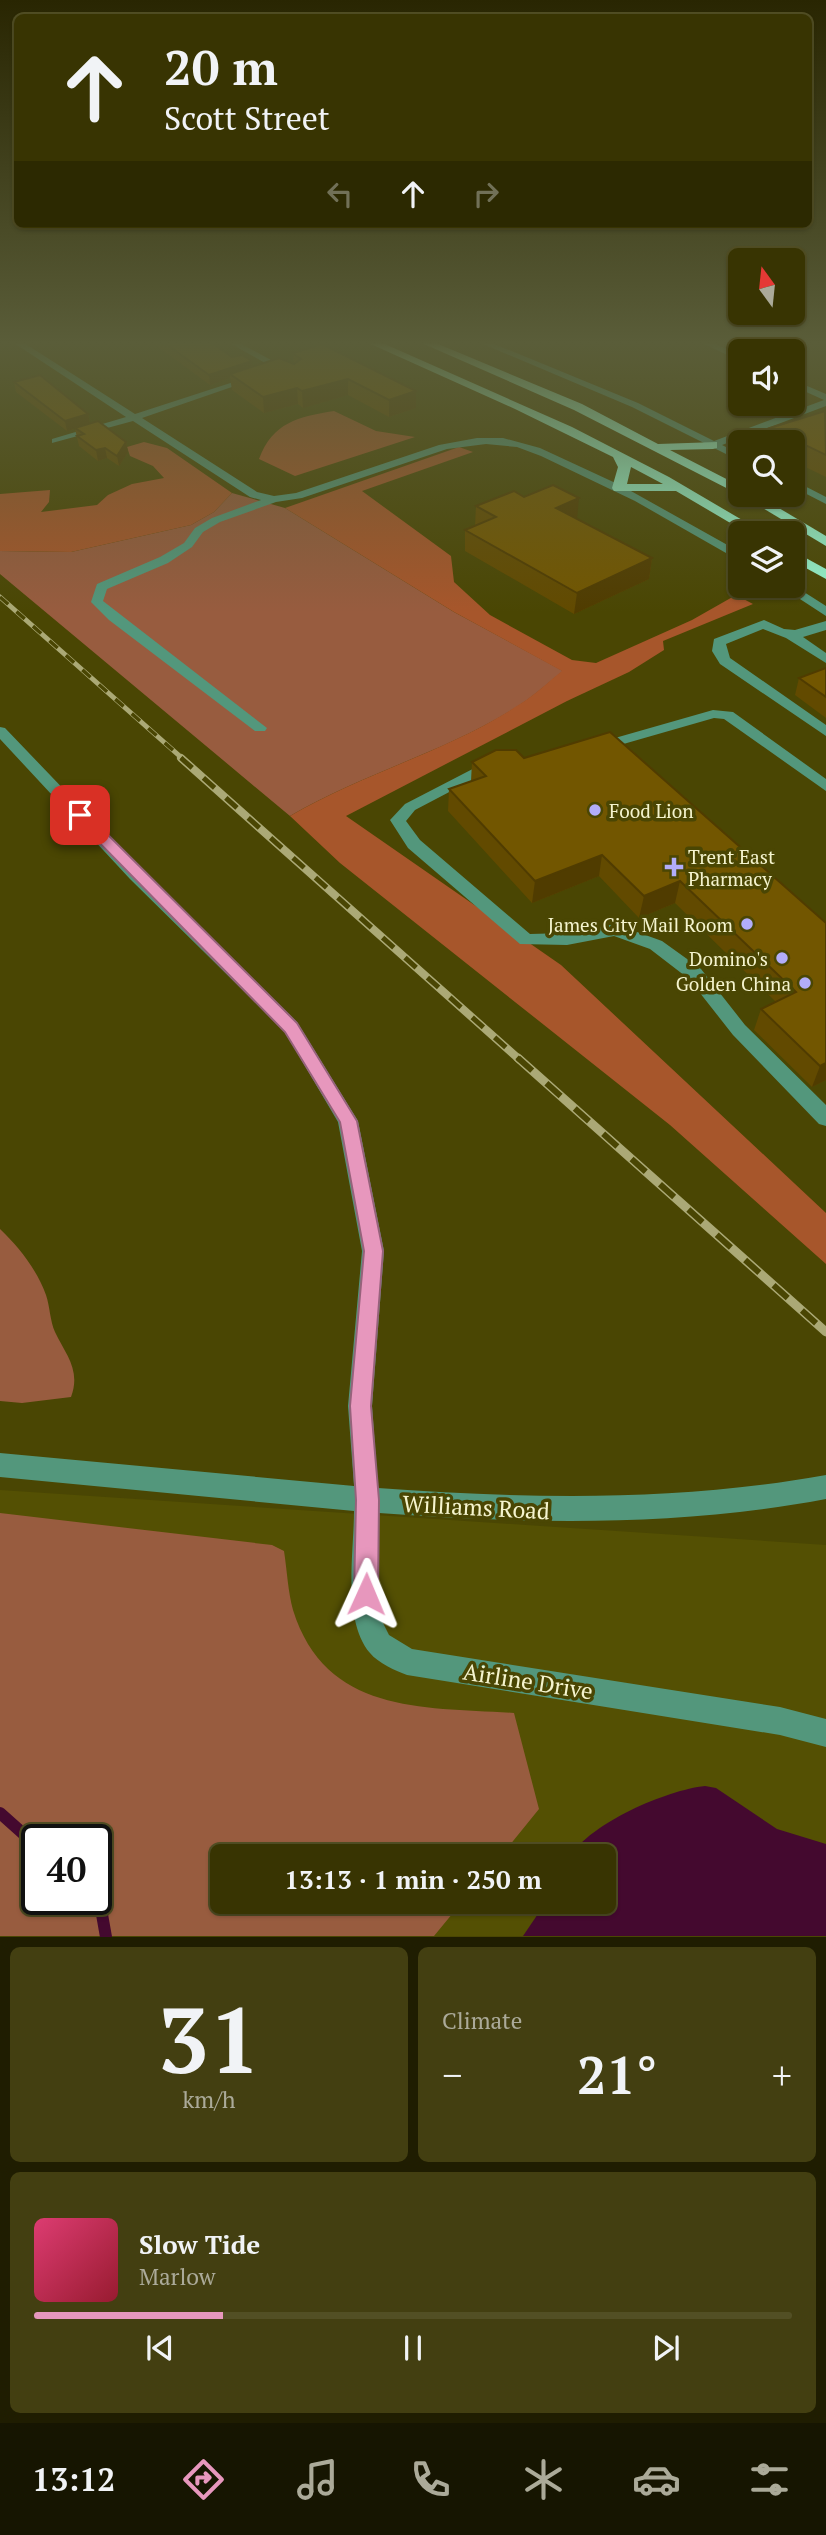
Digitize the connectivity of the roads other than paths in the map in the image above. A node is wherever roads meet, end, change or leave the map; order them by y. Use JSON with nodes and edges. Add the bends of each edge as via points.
{"nodes":[{"id":1,"x":87,"y":431,"type":"edge"},
{"id":2,"x":154,"y":431,"type":"edge"},
{"id":3,"x":571,"y":431,"type":"edge"},
{"id":4,"x":625,"y":431,"type":"edge"},
{"id":5,"x":686,"y":431,"type":"edge"},
{"id":6,"x":748,"y":431,"type":"edge"},
{"id":7,"x":56,"y":440,"type":"dead end"},
{"id":8,"x":646,"y":442,"type":"junction"},
{"id":9,"x":713,"y":445,"type":"junction"},
{"id":10,"x":728,"y":452,"type":"edge"},
{"id":11,"x":618,"y":455,"type":"junction"},
{"id":12,"x":723,"y":481,"type":"junction"},
{"id":13,"x":728,"y":484,"type":"edge"},
{"id":14,"x":619,"y":488,"type":"junction"},
{"id":15,"x":687,"y":490,"type":"junction"},
{"id":16,"x":805,"y":490,"type":"edge"},
{"id":17,"x":274,"y":499,"type":"junction"},
{"id":18,"x":826,"y":501,"type":"edge"},
{"id":19,"x":767,"y":507,"type":"edge"},
{"id":20,"x":738,"y":521,"type":"edge"},
{"id":21,"x":826,"y":542,"type":"edge"},
{"id":22,"x":728,"y":550,"type":"edge"},
{"id":23,"x":805,"y":562,"type":"edge"},
{"id":24,"x":826,"y":575,"type":"edge"},
{"id":25,"x":804,"y":598,"type":"edge"},
{"id":26,"x":826,"y":612,"type":"edge"},
{"id":27,"x":826,"y":625,"type":"edge"},
{"id":28,"x":791,"y":635,"type":"junction"},
{"id":29,"x":826,"y":659,"type":"edge"},
{"id":30,"x":260,"y":728,"type":"dead end"},
{"id":31,"x":0,"y":731,"type":"edge"},
{"id":32,"x":826,"y":732,"type":"edge"},
{"id":33,"x":610,"y":744,"type":"junction"},
{"id":34,"x":588,"y":750,"type":"edge"},
{"id":35,"x":628,"y":759,"type":"edge"},
{"id":36,"x":504,"y":763,"type":"edge"},
{"id":37,"x":826,"y":786,"type":"edge"},
{"id":38,"x":826,"y":1118,"type":"edge"},
{"id":39,"x":0,"y":1465,"type":"edge"},
{"id":40,"x":826,"y":1487,"type":"edge"},
{"id":41,"x":368,"y":1500,"type":"junction"},
{"id":42,"x":826,"y":1733,"type":"edge"}],
"edges":[{"from":1,"to":7,"type":"street"},
{"from":2,"to":17,"type":"street","via":[[245,491]]},
{"from":3,"to":11,"type":"highway"},
{"from":4,"to":8,"type":"highway"},
{"from":5,"to":9,"type":"street"},
{"from":6,"to":9,"type":"street"},
{"from":8,"to":9,"type":"highway","via":[[672,447]]},
{"from":8,"to":12,"type":"highway"},
{"from":9,"to":10,"type":"street"},
{"from":9,"to":12,"type":"highway","via":[[702,463]]},
{"from":11,"to":14,"type":"highway","via":[[626,472]]},
{"from":11,"to":15,"type":"highway"},
{"from":12,"to":13,"type":"highway"},
{"from":14,"to":15,"type":"highway"},
{"from":14,"to":17,"type":"street","via":[[528,448],[478,440],[443,447],[298,496]]},
{"from":14,"to":22,"type":"street"},
{"from":15,"to":20,"type":"highway"},
{"from":16,"to":18,"type":"street"},
{"from":17,"to":30,"type":"street","via":[[216,520],[164,560],[102,587],[97,601]]},
{"from":19,"to":21,"type":"highway"},
{"from":23,"to":24,"type":"highway"},
{"from":25,"to":26,"type":"street"},
{"from":27,"to":28,"type":"street"},
{"from":28,"to":29,"type":"street"},
{"from":28,"to":32,"type":"street","via":[[779,634],[764,624],[719,642],[719,651],[725,660]]},
{"from":31,"to":41,"type":"street","name":"Airline Drive","via":[[136,875],[291,1027],[348,1121],[373,1251],[360,1406]]},
{"from":33,"to":34,"type":"street"},
{"from":33,"to":35,"type":"street"},
{"from":33,"to":37,"type":"street","via":[[713,713],[728,715]]},
{"from":36,"to":38,"type":"street","via":[[495,763],[410,807],[398,820],[414,844],[526,940],[567,939],[615,930],[656,945],[695,974],[738,1030]]},
{"from":39,"to":41,"type":"street","name":"Williams Road"},
{"from":40,"to":41,"type":"street","name":"Williams Road","via":[[738,1502],[635,1511],[528,1511]]},
{"from":41,"to":42,"type":"street","name":"Airline Drive","via":[[366,1617],[380,1644],[407,1662],[780,1721]]}]}
